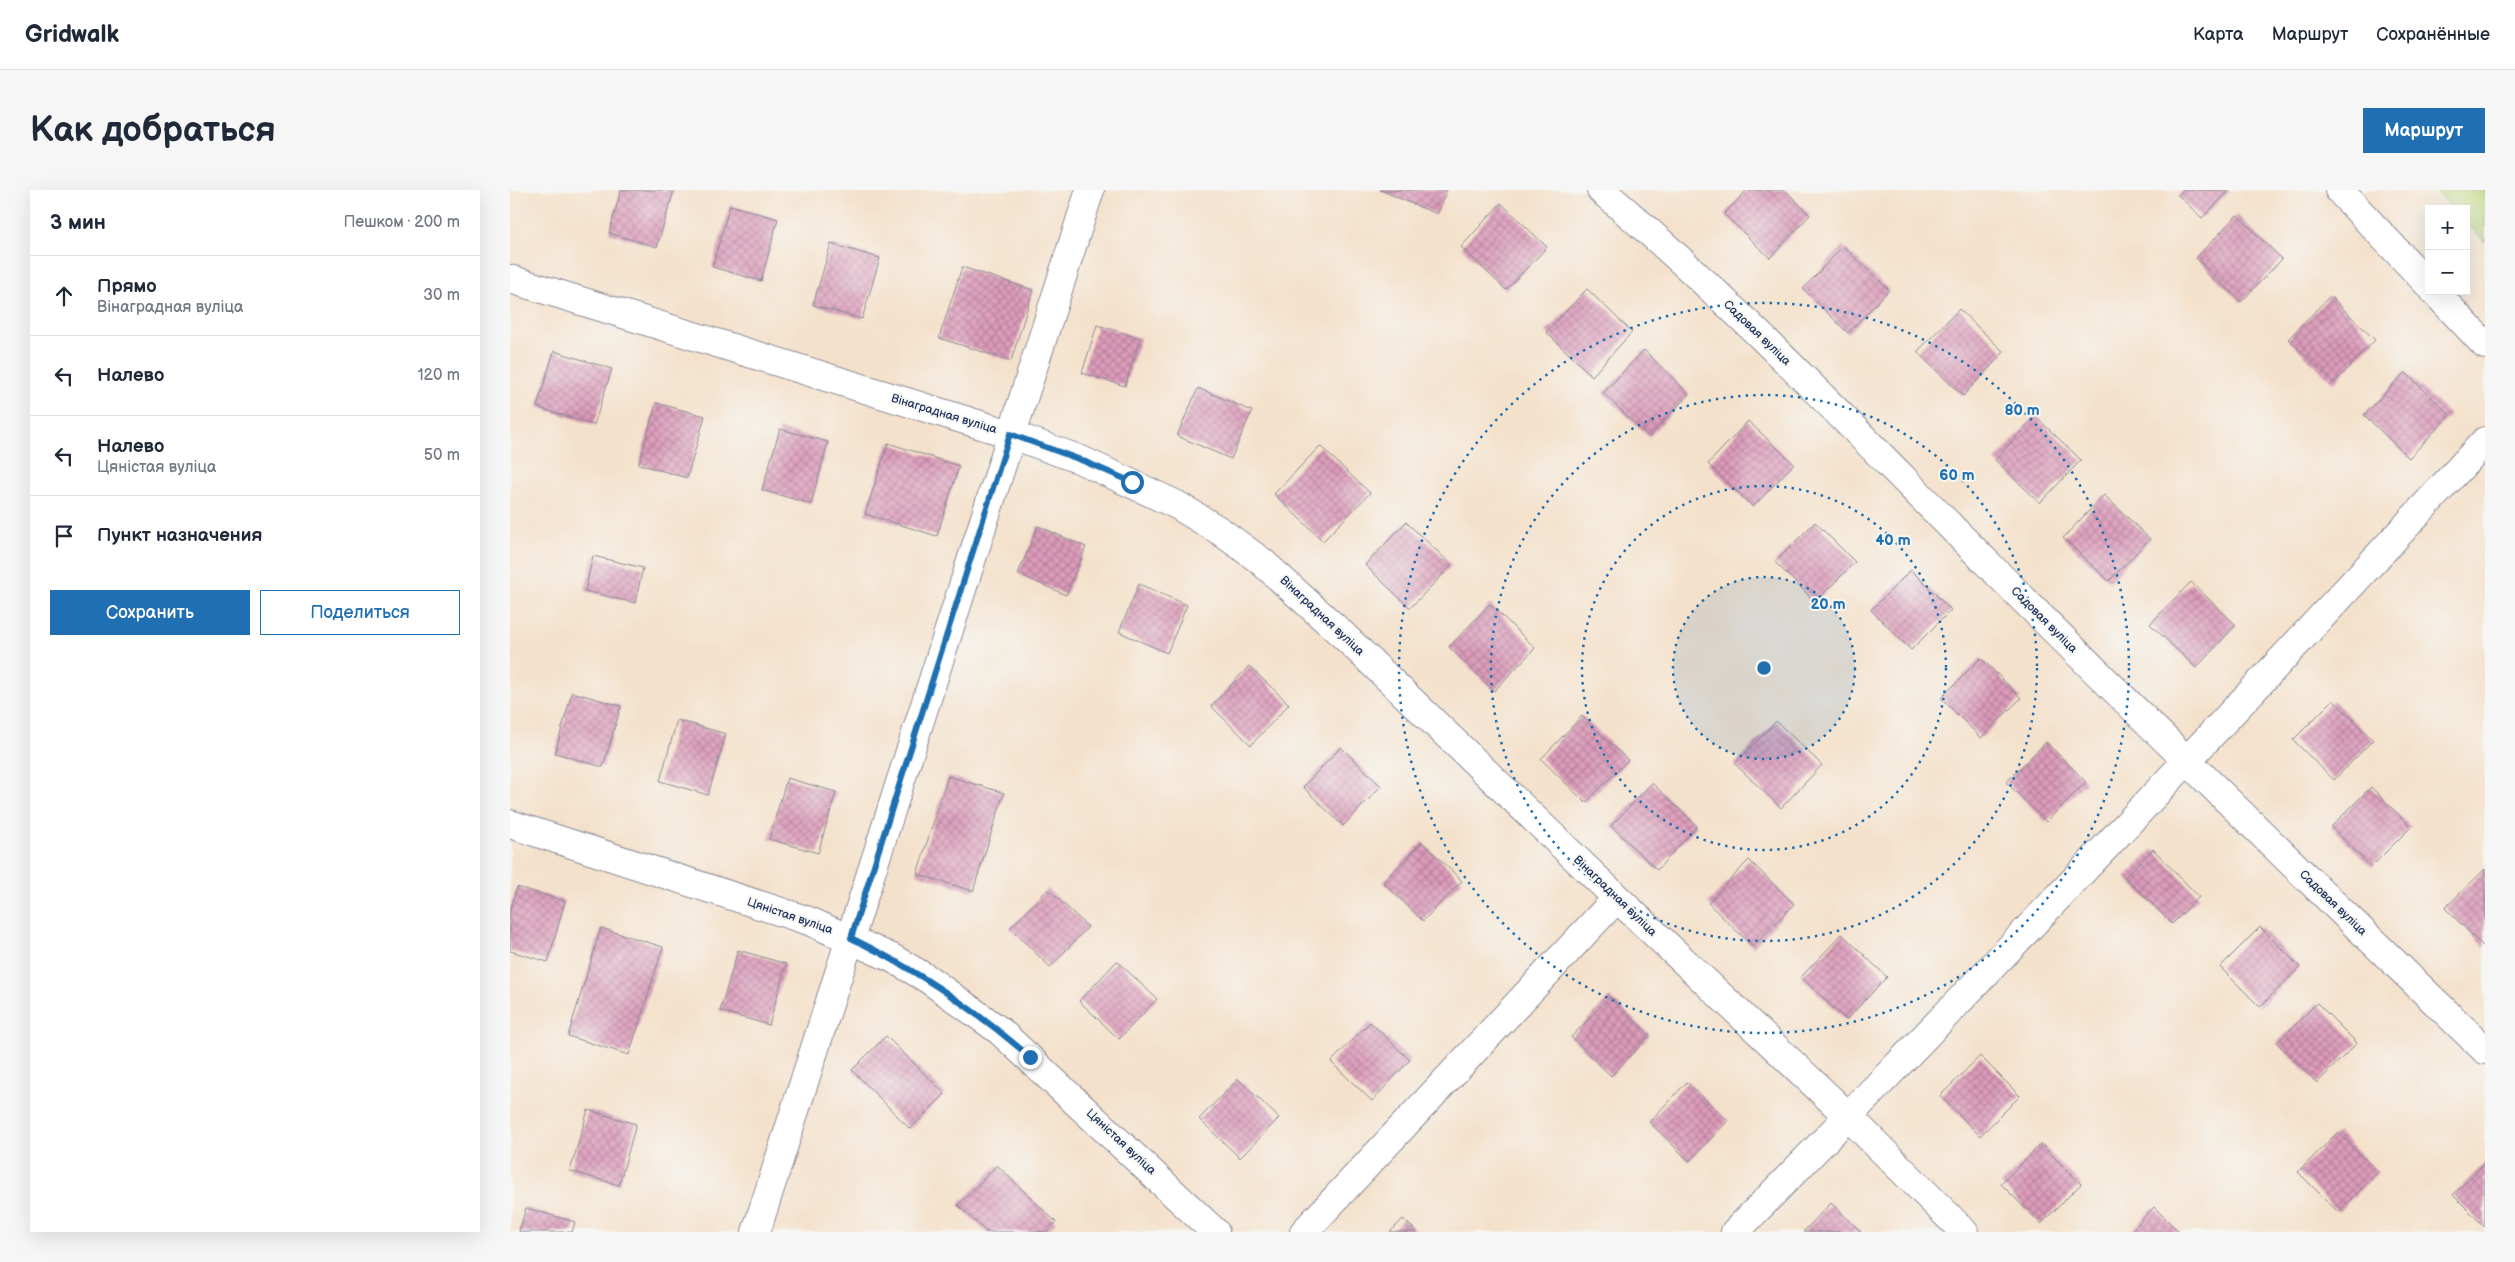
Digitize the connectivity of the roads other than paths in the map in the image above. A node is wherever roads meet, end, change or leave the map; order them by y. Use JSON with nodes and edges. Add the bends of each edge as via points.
{"nodes":[{"id":1,"x":1090,"y":190,"type":"edge"},
{"id":2,"x":1602,"y":190,"type":"edge"},
{"id":3,"x":2339,"y":190,"type":"edge"},
{"id":4,"x":510,"y":279,"type":"edge"},
{"id":5,"x":2425,"y":281,"type":"edge"},
{"id":6,"x":2438,"y":295,"type":"edge"},
{"id":7,"x":2485,"y":345,"type":"edge"},
{"id":8,"x":1010,"y":434,"type":"junction"},
{"id":9,"x":2485,"y":441,"type":"edge"},
{"id":10,"x":2186,"y":762,"type":"junction"},
{"id":11,"x":510,"y":824,"type":"edge"},
{"id":12,"x":1617,"y":898,"type":"junction"},
{"id":13,"x":851,"y":938,"type":"junction"},
{"id":14,"x":2485,"y":1050,"type":"edge"},
{"id":15,"x":1849,"y":1116,"type":"junction"},
{"id":16,"x":756,"y":1232,"type":"edge"},
{"id":17,"x":1215,"y":1232,"type":"edge"},
{"id":18,"x":1304,"y":1232,"type":"edge"},
{"id":19,"x":1735,"y":1232,"type":"edge"},
{"id":20,"x":1964,"y":1232,"type":"edge"}],
"edges":[{"from":1,"to":8,"type":"street"},
{"from":2,"to":10,"type":"street","name":"Садовая вуліца","via":[[1750,325]]},
{"from":3,"to":5,"type":"street"},
{"from":4,"to":8,"type":"street","name":"Вінаградная вуліца"},
{"from":6,"to":7,"type":"street"},
{"from":8,"to":12,"type":"street","name":"Вінаградная вуліца","via":[[1081,460],[1162,497],[1220,531],[1261,561],[1352,642]]},
{"from":8,"to":13,"type":"street"},
{"from":9,"to":10,"type":"street"},
{"from":10,"to":14,"type":"street","name":"Садовая вуліца"},
{"from":10,"to":15,"type":"street"},
{"from":11,"to":13,"type":"street","name":"Цяністая вуліца","via":[[770,908]]},
{"from":12,"to":15,"type":"street","name":"Вінаградная вуліца"},
{"from":12,"to":18,"type":"street"},
{"from":13,"to":16,"type":"street"},
{"from":13,"to":17,"type":"street","name":"Цяністая вуліца","via":[[928,979],[1000,1031]]},
{"from":15,"to":19,"type":"street"},
{"from":15,"to":20,"type":"street","name":"Вінаградная вуліца"}]}
